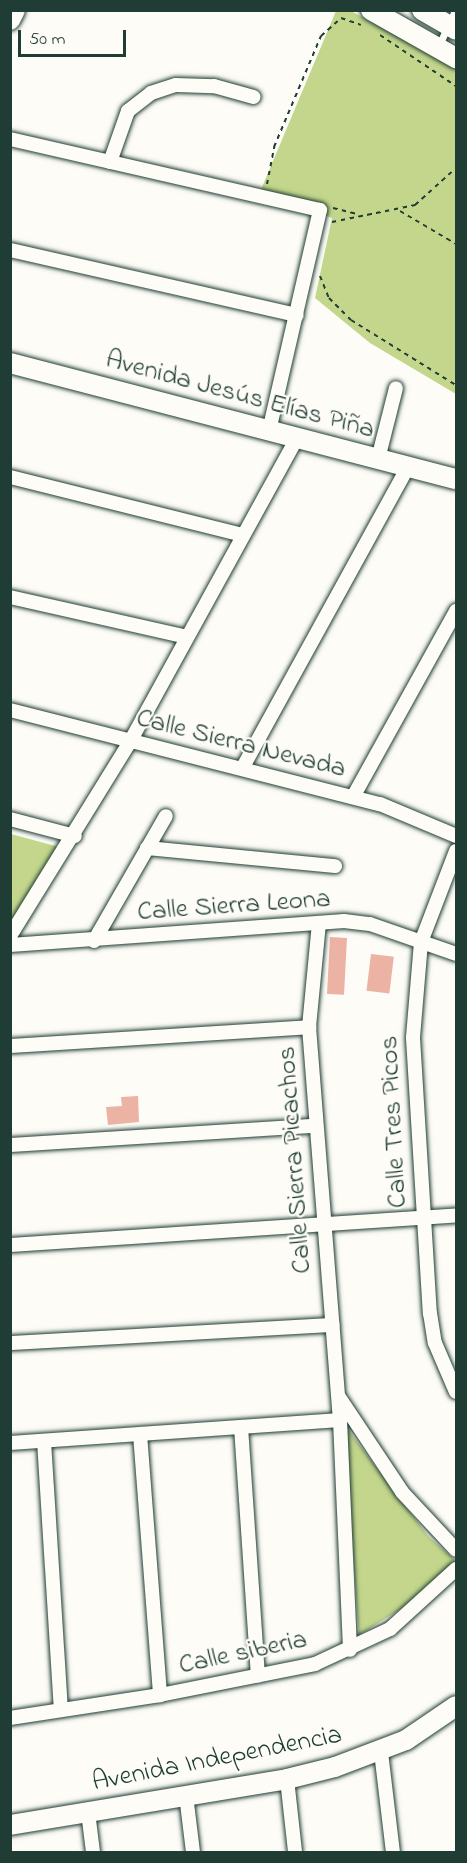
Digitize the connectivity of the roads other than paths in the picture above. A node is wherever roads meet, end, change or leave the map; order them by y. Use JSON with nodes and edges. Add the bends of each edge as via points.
{"nodes":[{"id":1,"x":15,"y":10,"type":"edge"},
{"id":2,"x":371,"y":10,"type":"edge"},
{"id":3,"x":422,"y":10,"type":"edge"},
{"id":4,"x":10,"y":20,"type":"edge"},
{"id":5,"x":453,"y":22,"type":"edge"},
{"id":6,"x":438,"y":47,"type":"junction"},
{"id":7,"x":456,"y":58,"type":"edge"},
{"id":8,"x":254,"y":97,"type":"dead end"},
{"id":9,"x":10,"y":139,"type":"edge"},
{"id":10,"x":110,"y":162,"type":"junction"},
{"id":11,"x":10,"y":250,"type":"edge"},
{"id":12,"x":297,"y":315,"type":"junction"},
{"id":13,"x":10,"y":363,"type":"edge"},
{"id":14,"x":396,"y":388,"type":"dead end"},
{"id":15,"x":269,"y":431,"type":"junction"},
{"id":16,"x":297,"y":438,"type":"junction"},
{"id":17,"x":378,"y":459,"type":"junction"},
{"id":18,"x":409,"y":465,"type":"junction"},
{"id":19,"x":10,"y":477,"type":"edge"},
{"id":20,"x":456,"y":479,"type":"edge"},
{"id":21,"x":242,"y":535,"type":"junction"},
{"id":22,"x":10,"y":597,"type":"edge"},
{"id":23,"x":456,"y":611,"type":"edge"},
{"id":24,"x":187,"y":637,"type":"junction"},
{"id":25,"x":10,"y":710,"type":"edge"},
{"id":26,"x":131,"y":740,"type":"junction"},
{"id":27,"x":243,"y":767,"type":"junction"},
{"id":28,"x":353,"y":797,"type":"junction"},
{"id":29,"x":166,"y":816,"type":"dead end"},
{"id":30,"x":10,"y":819,"type":"edge"},
{"id":31,"x":75,"y":836,"type":"junction"},
{"id":32,"x":456,"y":836,"type":"edge"},
{"id":33,"x":147,"y":848,"type":"junction"},
{"id":34,"x":456,"y":851,"type":"edge"},
{"id":35,"x":335,"y":866,"type":"dead end"},
{"id":36,"x":319,"y":923,"type":"junction"},
{"id":37,"x":10,"y":936,"type":"edge"},
{"id":38,"x":94,"y":941,"type":"junction"},
{"id":39,"x":421,"y":942,"type":"junction"},
{"id":40,"x":10,"y":945,"type":"edge"},
{"id":41,"x":456,"y":954,"type":"edge"},
{"id":42,"x":309,"y":1027,"type":"junction"},
{"id":43,"x":10,"y":1046,"type":"edge"},
{"id":44,"x":315,"y":1126,"type":"junction"},
{"id":45,"x":10,"y":1145,"type":"edge"},
{"id":46,"x":456,"y":1215,"type":"edge"},
{"id":47,"x":423,"y":1217,"type":"junction"},
{"id":48,"x":323,"y":1225,"type":"junction"},
{"id":49,"x":10,"y":1245,"type":"edge"},
{"id":50,"x":332,"y":1325,"type":"junction"},
{"id":51,"x":10,"y":1343,"type":"edge"},
{"id":52,"x":456,"y":1392,"type":"edge"},
{"id":53,"x":337,"y":1394,"type":"junction"},
{"id":54,"x":340,"y":1420,"type":"junction"},
{"id":55,"x":241,"y":1427,"type":"junction"},
{"id":56,"x":140,"y":1434,"type":"junction"},
{"id":57,"x":44,"y":1441,"type":"junction"},
{"id":58,"x":10,"y":1443,"type":"edge"},
{"id":59,"x":456,"y":1550,"type":"edge"},
{"id":60,"x":456,"y":1569,"type":"edge"},
{"id":61,"x":350,"y":1650,"type":"junction"},
{"id":62,"x":258,"y":1675,"type":"junction"},
{"id":63,"x":160,"y":1695,"type":"junction"},
{"id":64,"x":456,"y":1706,"type":"edge"},
{"id":65,"x":61,"y":1708,"type":"junction"},
{"id":66,"x":10,"y":1718,"type":"edge"},
{"id":67,"x":381,"y":1752,"type":"junction"},
{"id":68,"x":286,"y":1779,"type":"junction"},
{"id":69,"x":186,"y":1795,"type":"junction"},
{"id":70,"x":88,"y":1812,"type":"junction"},
{"id":71,"x":10,"y":1826,"type":"edge"},
{"id":72,"x":93,"y":1852,"type":"edge"},
{"id":73,"x":193,"y":1852,"type":"edge"},
{"id":74,"x":295,"y":1852,"type":"edge"},
{"id":75,"x":393,"y":1852,"type":"edge"}],
"edges":[{"from":1,"to":4,"type":"street"},
{"from":2,"to":6,"type":"street","via":[[384,28]]},
{"from":3,"to":5,"type":"street"},
{"from":5,"to":6,"type":"lane"},
{"from":6,"to":7,"type":"street"},
{"from":8,"to":10,"type":"street","via":[[214,86],[176,85],[151,93],[128,111]]},
{"from":9,"to":10,"type":"street"},
{"from":10,"to":12,"type":"street","via":[[320,210]]},
{"from":11,"to":12,"type":"street"},
{"from":12,"to":15,"type":"street"},
{"from":13,"to":15,"type":"street","name":"Avenida Jesús Elías Piña"},
{"from":14,"to":17,"type":"street"},
{"from":15,"to":16,"type":"street","name":"Avenida Jesús Elías Piña"},
{"from":16,"to":17,"type":"street","name":"Avenida Jesús Elías Piña"},
{"from":16,"to":21,"type":"street"},
{"from":17,"to":18,"type":"street","name":"Avenida Jesús Elías Piña"},
{"from":18,"to":20,"type":"street","name":"Avenida Jesús Elías Piña"},
{"from":18,"to":27,"type":"street"},
{"from":19,"to":21,"type":"street"},
{"from":21,"to":24,"type":"street"},
{"from":22,"to":24,"type":"street"},
{"from":23,"to":28,"type":"street"},
{"from":24,"to":26,"type":"street"},
{"from":25,"to":26,"type":"street","name":"Calle Sierra Nevada"},
{"from":26,"to":27,"type":"street","name":"Calle Sierra Nevada"},
{"from":26,"to":31,"type":"street"},
{"from":27,"to":28,"type":"street","name":"Calle Sierra Nevada"},
{"from":28,"to":32,"type":"street","name":"Calle Sierra Nevada"},
{"from":29,"to":33,"type":"street"},
{"from":30,"to":31,"type":"street"},
{"from":31,"to":37,"type":"street"},
{"from":33,"to":35,"type":"street"},
{"from":33,"to":38,"type":"street"},
{"from":34,"to":39,"type":"street","name":"Calle Tres Picos"},
{"from":36,"to":38,"type":"street","name":"Calle Sierra Leona"},
{"from":36,"to":39,"type":"street","name":"Calle Sierra Leona","via":[[370,924]]},
{"from":36,"to":42,"type":"street","name":"Calle Sierra Picachos"},
{"from":38,"to":40,"type":"street","name":"Calle Sierra Leona"},
{"from":39,"to":41,"type":"street","name":"Calle Sierra Leona"},
{"from":39,"to":47,"type":"street","name":"Calle Tres Picos","via":[[413,1038]]},
{"from":42,"to":43,"type":"street"},
{"from":42,"to":44,"type":"street","name":"Calle Sierra Picachos"},
{"from":44,"to":45,"type":"street"},
{"from":44,"to":48,"type":"street","name":"Calle Sierra Picachos"},
{"from":46,"to":47,"type":"street"},
{"from":47,"to":48,"type":"street"},
{"from":47,"to":52,"type":"street","name":"Calle Tres Picos","via":[[435,1343]]},
{"from":48,"to":49,"type":"street"},
{"from":48,"to":50,"type":"street","name":"Calle Sierra Picachos"},
{"from":50,"to":51,"type":"street"},
{"from":50,"to":53,"type":"street","name":"Calle Sierra Picachos"},
{"from":53,"to":54,"type":"street","name":"Calle Sierra Picachos"},
{"from":53,"to":59,"type":"street","name":"Calle Sierra Picachos","via":[[402,1492]]},
{"from":54,"to":55,"type":"street"},
{"from":54,"to":61,"type":"street","name":"Calle Sierra Picachos"},
{"from":55,"to":56,"type":"street"},
{"from":55,"to":62,"type":"street"},
{"from":56,"to":57,"type":"street"},
{"from":56,"to":63,"type":"street"},
{"from":57,"to":58,"type":"street"},
{"from":57,"to":65,"type":"street"},
{"from":60,"to":61,"type":"street","name":"Calle siberia","via":[[390,1629]]},
{"from":61,"to":62,"type":"street","name":"Calle siberia","via":[[315,1664]]},
{"from":62,"to":63,"type":"street","name":"Calle siberia"},
{"from":63,"to":65,"type":"street","name":"Calle siberia"},
{"from":64,"to":67,"type":"street","name":"Avenida Independencia"},
{"from":65,"to":66,"type":"street","name":"Calle siberia"},
{"from":67,"to":68,"type":"street","name":"Avenida Independencia"},
{"from":67,"to":75,"type":"street"},
{"from":68,"to":69,"type":"street","name":"Avenida Independencia"},
{"from":68,"to":74,"type":"street"},
{"from":69,"to":70,"type":"street","name":"Avenida Independencia"},
{"from":69,"to":73,"type":"street"},
{"from":70,"to":71,"type":"street","name":"Avenida Independencia"},
{"from":70,"to":72,"type":"street"}]}
